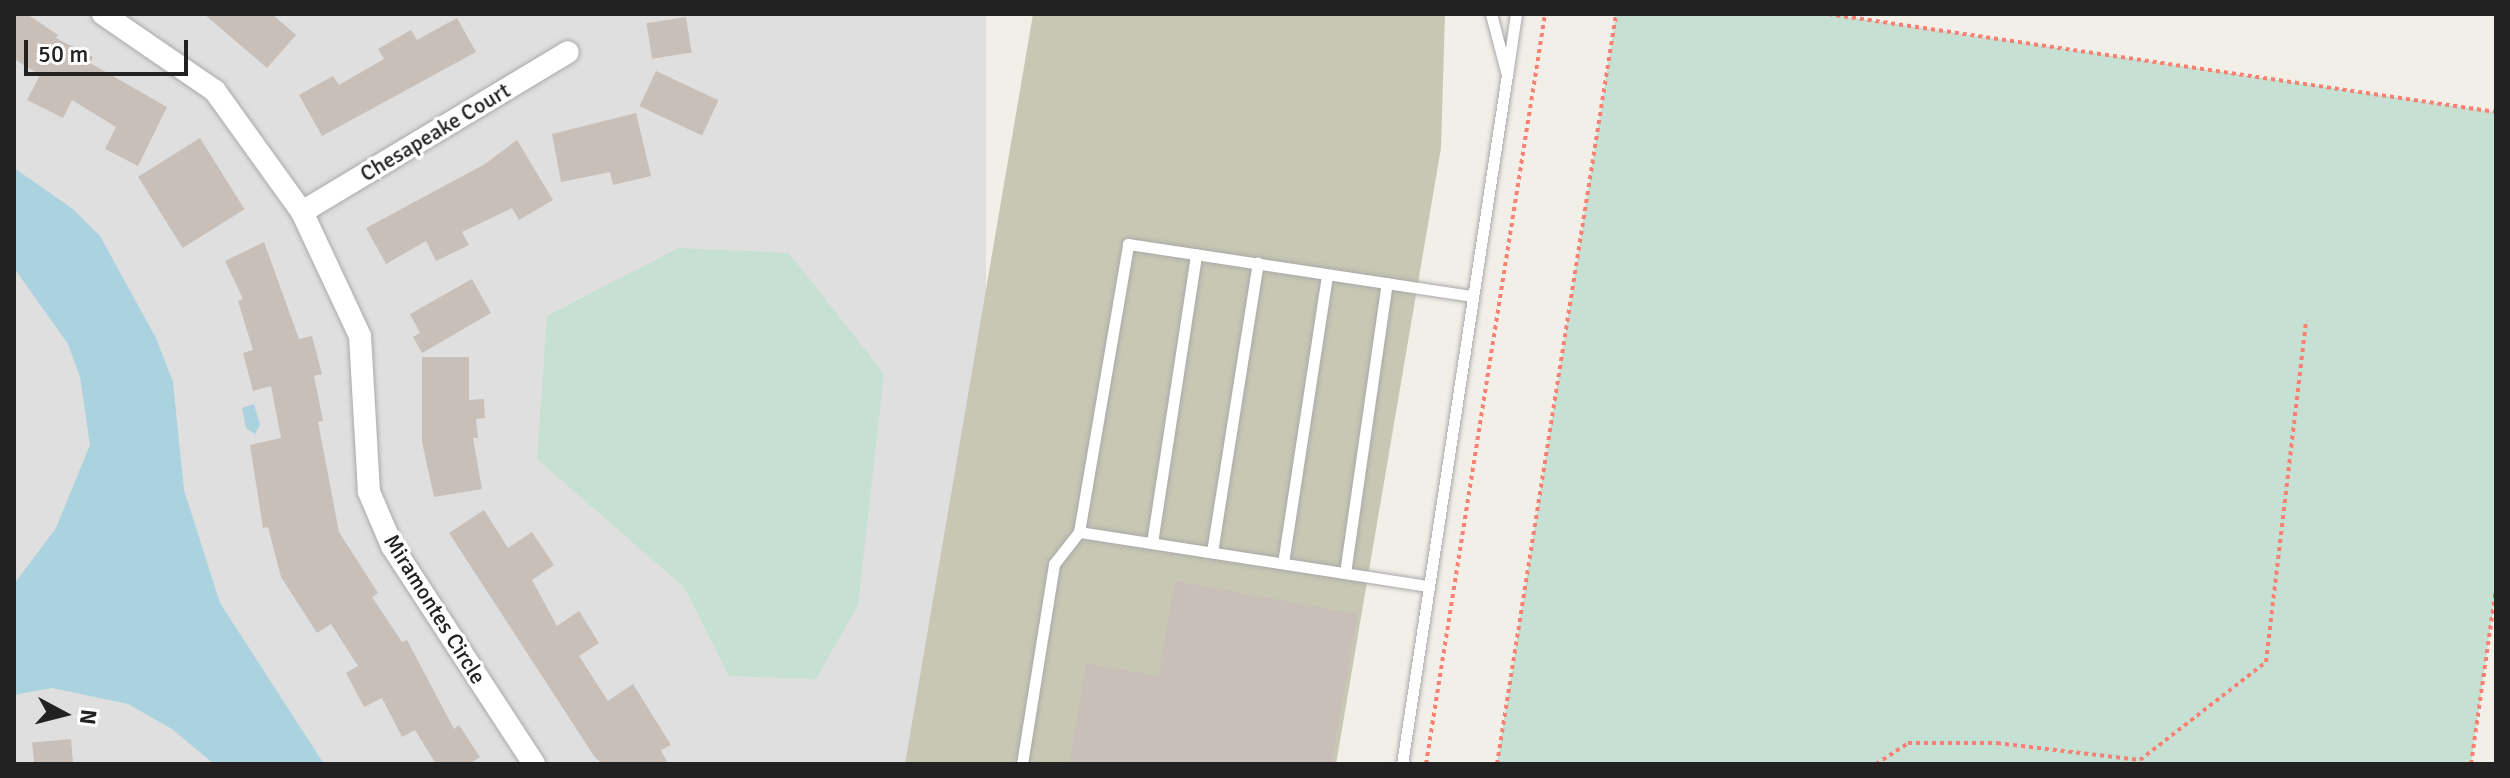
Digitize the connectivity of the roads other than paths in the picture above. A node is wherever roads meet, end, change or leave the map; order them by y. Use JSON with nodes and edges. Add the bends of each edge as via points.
{"nodes":[{"id":1,"x":103,"y":14,"type":"edge"},
{"id":2,"x":1491,"y":14,"type":"edge"},
{"id":3,"x":1516,"y":14,"type":"edge"},
{"id":4,"x":568,"y":52,"type":"dead end"},
{"id":5,"x":1507,"y":75,"type":"junction"},
{"id":6,"x":302,"y":212,"type":"junction"},
{"id":7,"x":1196,"y":254,"type":"junction"},
{"id":8,"x":1258,"y":263,"type":"junction"},
{"id":9,"x":1327,"y":274,"type":"junction"},
{"id":10,"x":1387,"y":283,"type":"junction"},
{"id":11,"x":1472,"y":296,"type":"junction"},
{"id":12,"x":1079,"y":532,"type":"junction"},
{"id":13,"x":1152,"y":543,"type":"junction"},
{"id":14,"x":1212,"y":552,"type":"junction"},
{"id":15,"x":1283,"y":563,"type":"junction"},
{"id":16,"x":1345,"y":573,"type":"junction"},
{"id":17,"x":1428,"y":586,"type":"junction"},
{"id":18,"x":534,"y":764,"type":"edge"},
{"id":19,"x":1022,"y":764,"type":"edge"},
{"id":20,"x":1402,"y":764,"type":"edge"}],
"edges":[{"from":1,"to":6,"type":"street","name":"Miramontes Circle","via":[[215,91]]},
{"from":2,"to":5,"type":"lane"},
{"from":3,"to":5,"type":"lane"},
{"from":4,"to":6,"type":"street","name":"Chesapeake Court"},
{"from":5,"to":11,"type":"lane"},
{"from":6,"to":18,"type":"street","name":"Miramontes Circle","via":[[360,336],[374,505],[392,546]]},
{"from":7,"to":8,"type":"lane"},
{"from":7,"to":12,"type":"lane","via":[[1128,244]]},
{"from":7,"to":13,"type":"lane"},
{"from":8,"to":9,"type":"lane"},
{"from":8,"to":14,"type":"lane"},
{"from":9,"to":10,"type":"lane"},
{"from":9,"to":15,"type":"lane"},
{"from":10,"to":11,"type":"lane"},
{"from":10,"to":16,"type":"lane"},
{"from":11,"to":17,"type":"lane"},
{"from":12,"to":13,"type":"lane"},
{"from":12,"to":19,"type":"lane","via":[[1054,564]]},
{"from":13,"to":14,"type":"lane"},
{"from":14,"to":15,"type":"lane"},
{"from":15,"to":16,"type":"lane"},
{"from":16,"to":17,"type":"lane"},
{"from":17,"to":20,"type":"lane"}]}
